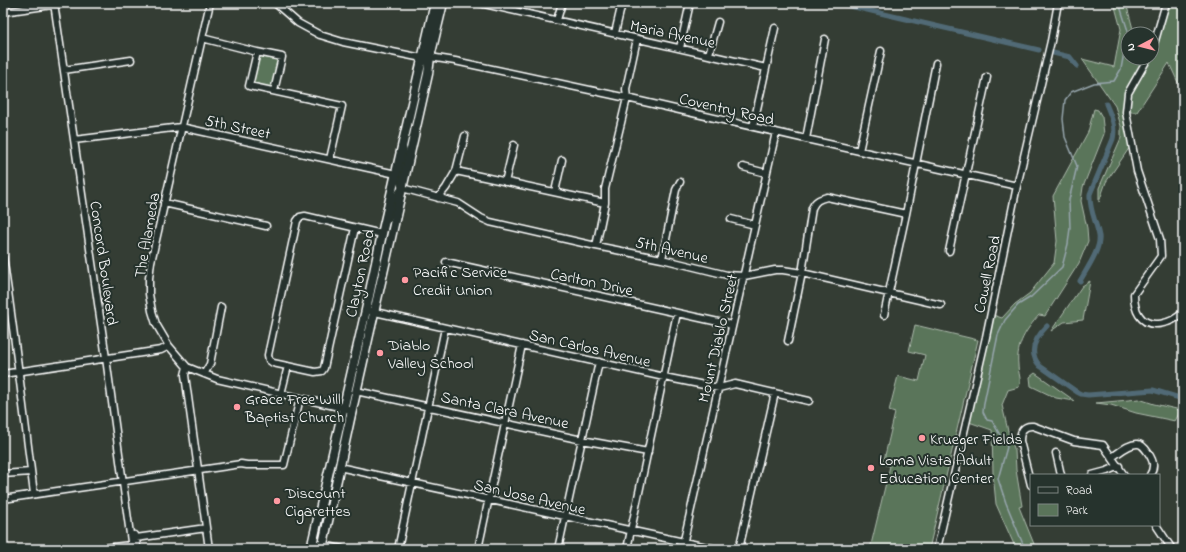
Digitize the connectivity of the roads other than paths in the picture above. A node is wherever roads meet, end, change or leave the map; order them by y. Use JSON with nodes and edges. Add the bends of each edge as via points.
{"nodes":[{"id":1,"x":66,"y":3,"type":"edge"},
{"id":2,"x":210,"y":3,"type":"edge"},
{"id":3,"x":275,"y":3,"type":"edge"},
{"id":4,"x":435,"y":3,"type":"edge"},
{"id":5,"x":443,"y":3,"type":"edge"},
{"id":6,"x":480,"y":3,"type":"edge"},
{"id":7,"x":562,"y":3,"type":"edge"},
{"id":8,"x":622,"y":3,"type":"edge"},
{"id":9,"x":690,"y":3,"type":"edge"},
{"id":10,"x":1058,"y":3,"type":"edge"},
{"id":11,"x":1166,"y":3,"type":"edge"},
{"id":12,"x":54,"y":4,"type":"edge"},
{"id":13,"x":504,"y":5,"type":"edge"},
{"id":14,"x":3,"y":12,"type":"edge"},
{"id":15,"x":557,"y":20,"type":"junction"},
{"id":16,"x":718,"y":22,"type":"dead end"},
{"id":17,"x":1159,"y":26,"type":"edge"},
{"id":18,"x":775,"y":28,"type":"dead end"},
{"id":19,"x":615,"y":34,"type":"junction"},
{"id":20,"x":202,"y":38,"type":"junction"},
{"id":21,"x":637,"y":39,"type":"junction"},
{"id":22,"x":825,"y":39,"type":"dead end"},
{"id":23,"x":680,"y":48,"type":"junction"},
{"id":24,"x":257,"y":52,"type":"junction"},
{"id":25,"x":881,"y":52,"type":"dead end"},
{"id":26,"x":709,"y":54,"type":"junction"},
{"id":27,"x":426,"y":57,"type":"junction"},
{"id":28,"x":131,"y":60,"type":"dead end"},
{"id":29,"x":936,"y":63,"type":"dead end"},
{"id":30,"x":1143,"y":66,"type":"edge"},
{"id":31,"x":766,"y":68,"type":"junction"},
{"id":32,"x":64,"y":70,"type":"junction"},
{"id":33,"x":987,"y":77,"type":"dead end"},
{"id":34,"x":274,"y":91,"type":"junction"},
{"id":35,"x":627,"y":98,"type":"junction"},
{"id":36,"x":181,"y":127,"type":"junction"},
{"id":37,"x":753,"y":127,"type":"junction"},
{"id":38,"x":776,"y":132,"type":"junction"},
{"id":39,"x":464,"y":136,"type":"dead end"},
{"id":40,"x":806,"y":139,"type":"junction"},
{"id":41,"x":74,"y":140,"type":"junction"},
{"id":42,"x":402,"y":145,"type":"junction"},
{"id":43,"x":514,"y":145,"type":"dead end"},
{"id":44,"x":859,"y":151,"type":"junction"},
{"id":45,"x":330,"y":159,"type":"junction"},
{"id":46,"x":562,"y":160,"type":"dead end"},
{"id":47,"x":916,"y":164,"type":"junction"},
{"id":48,"x":743,"y":167,"type":"dead end"},
{"id":49,"x":456,"y":171,"type":"junction"},
{"id":50,"x":766,"y":173,"type":"junction"},
{"id":51,"x":396,"y":174,"type":"junction"},
{"id":52,"x":967,"y":175,"type":"junction"},
{"id":53,"x":505,"y":182,"type":"junction"},
{"id":54,"x":680,"y":182,"type":"dead end"},
{"id":55,"x":1017,"y":186,"type":"junction"},
{"id":56,"x":402,"y":188,"type":"junction"},
{"id":57,"x":554,"y":192,"type":"junction"},
{"id":58,"x":438,"y":198,"type":"junction"},
{"id":59,"x":164,"y":203,"type":"junction"},
{"id":60,"x":605,"y":203,"type":"junction"},
{"id":61,"x":906,"y":214,"type":"junction"},
{"id":62,"x":731,"y":219,"type":"dead end"},
{"id":63,"x":384,"y":224,"type":"junction"},
{"id":64,"x":755,"y":225,"type":"junction"},
{"id":65,"x":266,"y":226,"type":"dead end"},
{"id":66,"x":355,"y":228,"type":"junction"},
{"id":67,"x":382,"y":234,"type":"junction"},
{"id":68,"x":596,"y":246,"type":"junction"},
{"id":69,"x":949,"y":251,"type":"dead end"},
{"id":70,"x":662,"y":259,"type":"junction"},
{"id":71,"x":3,"y":261,"type":"edge"},
{"id":72,"x":446,"y":262,"type":"dead end"},
{"id":73,"x":802,"y":273,"type":"junction"},
{"id":74,"x":744,"y":276,"type":"junction"},
{"id":75,"x":890,"y":292,"type":"junction"},
{"id":76,"x":941,"y":305,"type":"dead end"},
{"id":77,"x":221,"y":307,"type":"dead end"},
{"id":78,"x":366,"y":310,"type":"junction"},
{"id":79,"x":375,"y":312,"type":"junction"},
{"id":80,"x":1183,"y":312,"type":"edge"},
{"id":81,"x":677,"y":313,"type":"junction"},
{"id":82,"x":884,"y":316,"type":"dead end"},
{"id":83,"x":732,"y":325,"type":"junction"},
{"id":84,"x":445,"y":328,"type":"junction"},
{"id":85,"x":788,"y":341,"type":"dead end"},
{"id":86,"x":522,"y":345,"type":"junction"},
{"id":87,"x":169,"y":346,"type":"junction"},
{"id":88,"x":106,"y":358,"type":"junction"},
{"id":89,"x":599,"y":362,"type":"junction"},
{"id":90,"x":288,"y":366,"type":"junction"},
{"id":91,"x":187,"y":367,"type":"junction"},
{"id":92,"x":19,"y":372,"type":"junction"},
{"id":93,"x":3,"y":374,"type":"edge"},
{"id":94,"x":204,"y":374,"type":"junction"},
{"id":95,"x":664,"y":377,"type":"junction"},
{"id":96,"x":719,"y":388,"type":"junction"},
{"id":97,"x":356,"y":391,"type":"junction"},
{"id":98,"x":775,"y":393,"type":"junction"},
{"id":99,"x":282,"y":394,"type":"junction"},
{"id":100,"x":300,"y":398,"type":"junction"},
{"id":101,"x":809,"y":401,"type":"dead end"},
{"id":102,"x":428,"y":406,"type":"junction"},
{"id":103,"x":343,"y":408,"type":"junction"},
{"id":104,"x":352,"y":410,"type":"junction"},
{"id":105,"x":505,"y":423,"type":"junction"},
{"id":106,"x":582,"y":440,"type":"junction"},
{"id":107,"x":648,"y":452,"type":"junction"},
{"id":108,"x":1056,"y":453,"type":"dead end"},
{"id":109,"x":1112,"y":457,"type":"junction"},
{"id":110,"x":1118,"y":466,"type":"junction"},
{"id":111,"x":339,"y":467,"type":"junction"},
{"id":112,"x":198,"y":471,"type":"junction"},
{"id":113,"x":31,"y":472,"type":"junction"},
{"id":114,"x":3,"y":474,"type":"edge"},
{"id":115,"x":1061,"y":474,"type":"edge"},
{"id":116,"x":1096,"y":474,"type":"edge"},
{"id":117,"x":1123,"y":474,"type":"edge"},
{"id":118,"x":1150,"y":474,"type":"edge"},
{"id":119,"x":1030,"y":481,"type":"edge"},
{"id":120,"x":123,"y":482,"type":"junction"},
{"id":121,"x":412,"y":482,"type":"junction"},
{"id":122,"x":34,"y":494,"type":"junction"},
{"id":123,"x":3,"y":499,"type":"edge"},
{"id":124,"x":489,"y":500,"type":"junction"},
{"id":125,"x":565,"y":517,"type":"junction"},
{"id":126,"x":129,"y":526,"type":"junction"},
{"id":127,"x":1157,"y":526,"type":"edge"},
{"id":128,"x":206,"y":528,"type":"junction"},
{"id":129,"x":632,"y":531,"type":"junction"},
{"id":130,"x":136,"y":538,"type":"junction"},
{"id":131,"x":312,"y":546,"type":"edge"},
{"id":132,"x":683,"y":546,"type":"edge"},
{"id":133,"x":132,"y":547,"type":"edge"},
{"id":134,"x":322,"y":547,"type":"edge"},
{"id":135,"x":95,"y":549,"type":"edge"},
{"id":136,"x":137,"y":549,"type":"edge"},
{"id":137,"x":209,"y":549,"type":"edge"},
{"id":138,"x":342,"y":549,"type":"edge"},
{"id":139,"x":398,"y":549,"type":"edge"},
{"id":140,"x":478,"y":549,"type":"edge"},
{"id":141,"x":558,"y":549,"type":"edge"},
{"id":142,"x":628,"y":549,"type":"edge"},
{"id":143,"x":716,"y":549,"type":"edge"},
{"id":144,"x":739,"y":549,"type":"edge"},
{"id":145,"x":937,"y":549,"type":"edge"},
{"id":146,"x":1172,"y":549,"type":"edge"}],
"edges":[{"from":1,"to":12,"type":"street"},
{"from":2,"to":20,"type":"street","name":"The Alameda"},
{"from":3,"to":27,"type":"street","name":"Coventry Road","via":[[298,23],[320,35],[343,42]]},
{"from":4,"to":27,"type":"main road","name":"Clayton Road"},
{"from":5,"to":27,"type":"main road","name":"Clayton Road"},
{"from":6,"to":13,"type":"street","name":"Maria Avenue"},
{"from":7,"to":15,"type":"street"},
{"from":8,"to":19,"type":"street"},
{"from":9,"to":23,"type":"street"},
{"from":10,"to":55,"type":"street","name":"Cowell Road"},
{"from":11,"to":17,"type":"street"},
{"from":12,"to":14,"type":"street"},
{"from":12,"to":32,"type":"street","name":"Concord Boulevard"},
{"from":13,"to":15,"type":"street","name":"Maria Avenue"},
{"from":15,"to":19,"type":"street","name":"Maria Avenue"},
{"from":16,"to":26,"type":"street"},
{"from":18,"to":31,"type":"street"},
{"from":19,"to":21,"type":"street","name":"Maria Avenue"},
{"from":20,"to":24,"type":"street"},
{"from":20,"to":36,"type":"street","name":"The Alameda"},
{"from":21,"to":23,"type":"street","name":"Maria Avenue"},
{"from":21,"to":35,"type":"street","via":[[626,89]]},
{"from":22,"to":40,"type":"street"},
{"from":23,"to":26,"type":"street","name":"Maria Avenue"},
{"from":24,"to":34,"type":"street","via":[[249,86]]},
{"from":24,"to":34,"type":"street","via":[[282,57]]},
{"from":25,"to":44,"type":"street"},
{"from":26,"to":31,"type":"street","name":"Maria Avenue"},
{"from":27,"to":35,"type":"street","name":"Coventry Road","via":[[446,59]]},
{"from":27,"to":42,"type":"main road","name":"Clayton Road"},
{"from":27,"to":56,"type":"main road","name":"Clayton Road","via":[[428,74]]},
{"from":28,"to":32,"type":"street"},
{"from":29,"to":47,"type":"street"},
{"from":30,"to":80,"type":"street","via":[[1128,93],[1126,112],[1137,171],[1160,239],[1161,256],[1134,294],[1136,308],[1144,321],[1155,324],[1167,323]]},
{"from":31,"to":37,"type":"street"},
{"from":32,"to":41,"type":"street","name":"Concord Boulevard"},
{"from":33,"to":52,"type":"street"},
{"from":34,"to":45,"type":"street","via":[[342,106]]},
{"from":35,"to":37,"type":"street","name":"Coventry Road"},
{"from":35,"to":60,"type":"street","via":[[605,189]]},
{"from":36,"to":41,"type":"street","name":"5th Street"},
{"from":36,"to":45,"type":"street","name":"5th Street"},
{"from":36,"to":59,"type":"street","name":"The Alameda"},
{"from":37,"to":38,"type":"street","name":"Coventry Road"},
{"from":38,"to":40,"type":"street","name":"Coventry Road"},
{"from":38,"to":50,"type":"street","name":"Mount Diablo Street"},
{"from":39,"to":49,"type":"street"},
{"from":40,"to":44,"type":"street","name":"Coventry Road"},
{"from":41,"to":88,"type":"street","name":"Concord Boulevard"},
{"from":42,"to":51,"type":"main road","name":"Clayton Road"},
{"from":42,"to":56,"type":"street","via":[[405,156],[399,180]]},
{"from":43,"to":53,"type":"street"},
{"from":44,"to":47,"type":"street","name":"Coventry Road"},
{"from":45,"to":51,"type":"street","name":"5th Street"},
{"from":46,"to":57,"type":"street"},
{"from":47,"to":52,"type":"street","name":"Coventry Road"},
{"from":47,"to":61,"type":"street"},
{"from":48,"to":50,"type":"street"},
{"from":49,"to":53,"type":"street"},
{"from":49,"to":58,"type":"street"},
{"from":50,"to":64,"type":"street","name":"Mount Diablo Street"},
{"from":51,"to":63,"type":"main road","name":"Clayton Road"},
{"from":52,"to":55,"type":"street","name":"Coventry Road"},
{"from":52,"to":69,"type":"street"},
{"from":53,"to":57,"type":"street"},
{"from":54,"to":70,"type":"street","via":[[676,190]]},
{"from":55,"to":145,"type":"street","name":"Cowell Road"},
{"from":56,"to":58,"type":"street","name":"5th Avenue"},
{"from":56,"to":63,"type":"street","via":[[396,194],[391,217]]},
{"from":56,"to":79,"type":"main road","name":"Clayton Road"},
{"from":57,"to":60,"type":"street"},
{"from":58,"to":68,"type":"street","name":"5th Avenue","via":[[458,203],[490,222]]},
{"from":59,"to":65,"type":"street"},
{"from":59,"to":87,"type":"street","name":"The Alameda","via":[[151,262],[149,294],[156,324]]},
{"from":60,"to":68,"type":"street"},
{"from":61,"to":73,"type":"street","via":[[826,197],[819,199],[812,208]]},
{"from":61,"to":75,"type":"street"},
{"from":62,"to":64,"type":"street"},
{"from":63,"to":67,"type":"main road","name":"Clayton Road"},
{"from":64,"to":74,"type":"street","name":"Mount Diablo Street"},
{"from":66,"to":67,"type":"street"},
{"from":66,"to":90,"type":"street","via":[[324,368],[315,372]]},
{"from":66,"to":90,"type":"street","via":[[305,216],[297,221],[268,355],[273,363]]},
{"from":67,"to":78,"type":"main road","name":"Clayton Road"},
{"from":68,"to":70,"type":"street","name":"5th Avenue"},
{"from":70,"to":74,"type":"street","name":"5th Avenue","via":[[727,275]]},
{"from":71,"to":92,"type":"street"},
{"from":72,"to":81,"type":"street","name":"Carlton Drive"},
{"from":73,"to":74,"type":"street","name":"5th Avenue","via":[[775,270]]},
{"from":73,"to":75,"type":"street","name":"5th Avenue"},
{"from":73,"to":85,"type":"street"},
{"from":74,"to":83,"type":"street","name":"Mount Diablo Street"},
{"from":75,"to":76,"type":"street","name":"5th Avenue"},
{"from":75,"to":82,"type":"street"},
{"from":77,"to":94,"type":"street","via":[[210,364]]},
{"from":78,"to":79,"type":"street","name":"San Carlos Avenue"},
{"from":78,"to":103,"type":"main road","name":"Clayton Road"},
{"from":79,"to":84,"type":"street","name":"San Carlos Avenue"},
{"from":79,"to":97,"type":"main road","name":"Clayton Road"},
{"from":81,"to":83,"type":"street","name":"Carlton Drive"},
{"from":81,"to":95,"type":"street"},
{"from":83,"to":96,"type":"street","name":"Mount Diablo Street"},
{"from":84,"to":86,"type":"street","name":"San Carlos Avenue"},
{"from":84,"to":102,"type":"street"},
{"from":86,"to":89,"type":"street","name":"San Carlos Avenue"},
{"from":86,"to":105,"type":"street"},
{"from":87,"to":88,"type":"street","via":[[160,350]]},
{"from":87,"to":91,"type":"street","name":"The Alameda"},
{"from":88,"to":92,"type":"street"},
{"from":88,"to":120,"type":"street","name":"Concord Boulevard"},
{"from":89,"to":95,"type":"street","name":"San Carlos Avenue"},
{"from":89,"to":106,"type":"street"},
{"from":90,"to":99,"type":"street"},
{"from":91,"to":94,"type":"street","name":"The Alameda"},
{"from":91,"to":112,"type":"street"},
{"from":92,"to":93,"type":"street"},
{"from":92,"to":113,"type":"street"},
{"from":94,"to":99,"type":"street","name":"The Alameda"},
{"from":95,"to":96,"type":"street","name":"San Carlos Avenue"},
{"from":95,"to":107,"type":"street"},
{"from":96,"to":98,"type":"street","name":"San Carlos Avenue","via":[[735,384]]},
{"from":96,"to":132,"type":"street","name":"Mount Diablo Street"},
{"from":97,"to":102,"type":"street","name":"Santa Clara Avenue"},
{"from":97,"to":104,"type":"main road","name":"Clayton Road"},
{"from":98,"to":101,"type":"street","name":"San Carlos Avenue"},
{"from":98,"to":144,"type":"street"},
{"from":99,"to":100,"type":"street","name":"The Alameda"},
{"from":100,"to":103,"type":"street","name":"The Alameda"},
{"from":100,"to":112,"type":"street","via":[[284,464],[241,464]]},
{"from":102,"to":105,"type":"street","name":"Santa Clara Avenue"},
{"from":102,"to":121,"type":"street"},
{"from":103,"to":104,"type":"street","name":"The Alameda"},
{"from":103,"to":131,"type":"main road","name":"Clayton Road"},
{"from":104,"to":111,"type":"main road","name":"Clayton Road"},
{"from":105,"to":106,"type":"street","name":"Santa Clara Avenue"},
{"from":105,"to":124,"type":"street"},
{"from":106,"to":107,"type":"street","name":"Santa Clara Avenue"},
{"from":106,"to":125,"type":"street"},
{"from":107,"to":129,"type":"street"},
{"from":108,"to":115,"type":"street"},
{"from":109,"to":110,"type":"street"},
{"from":109,"to":118,"type":"street","via":[[1132,444],[1142,445],[1152,460],[1154,467]]},
{"from":109,"to":119,"type":"street","via":[[1103,445],[1074,440],[1029,425],[1022,430],[1020,441]]},
{"from":110,"to":116,"type":"street"},
{"from":110,"to":117,"type":"street"},
{"from":111,"to":121,"type":"street","name":"San Jose Avenue"},
{"from":111,"to":134,"type":"main road","name":"Clayton Road"},
{"from":112,"to":120,"type":"street"},
{"from":112,"to":128,"type":"street"},
{"from":113,"to":114,"type":"street"},
{"from":113,"to":122,"type":"street"},
{"from":120,"to":122,"type":"street"},
{"from":120,"to":126,"type":"street","name":"Concord Boulevard"},
{"from":121,"to":124,"type":"street","name":"San Jose Avenue"},
{"from":121,"to":139,"type":"street"},
{"from":122,"to":123,"type":"street"},
{"from":124,"to":125,"type":"street","name":"San Jose Avenue"},
{"from":124,"to":140,"type":"street"},
{"from":125,"to":129,"type":"street","name":"San Jose Avenue"},
{"from":125,"to":141,"type":"street"},
{"from":126,"to":130,"type":"street","name":"Concord Boulevard"},
{"from":126,"to":133,"type":"street","name":"Concord Boulevard"},
{"from":127,"to":146,"type":"street"},
{"from":128,"to":130,"type":"street"},
{"from":128,"to":137,"type":"street"},
{"from":129,"to":132,"type":"street","name":"San Jose Avenue"},
{"from":129,"to":142,"type":"street"},
{"from":130,"to":136,"type":"street","name":"Concord Boulevard"},
{"from":131,"to":134,"type":"street"},
{"from":132,"to":143,"type":"street","name":"San Jose Avenue"},
{"from":133,"to":135,"type":"street"},
{"from":134,"to":138,"type":"street"}]}
